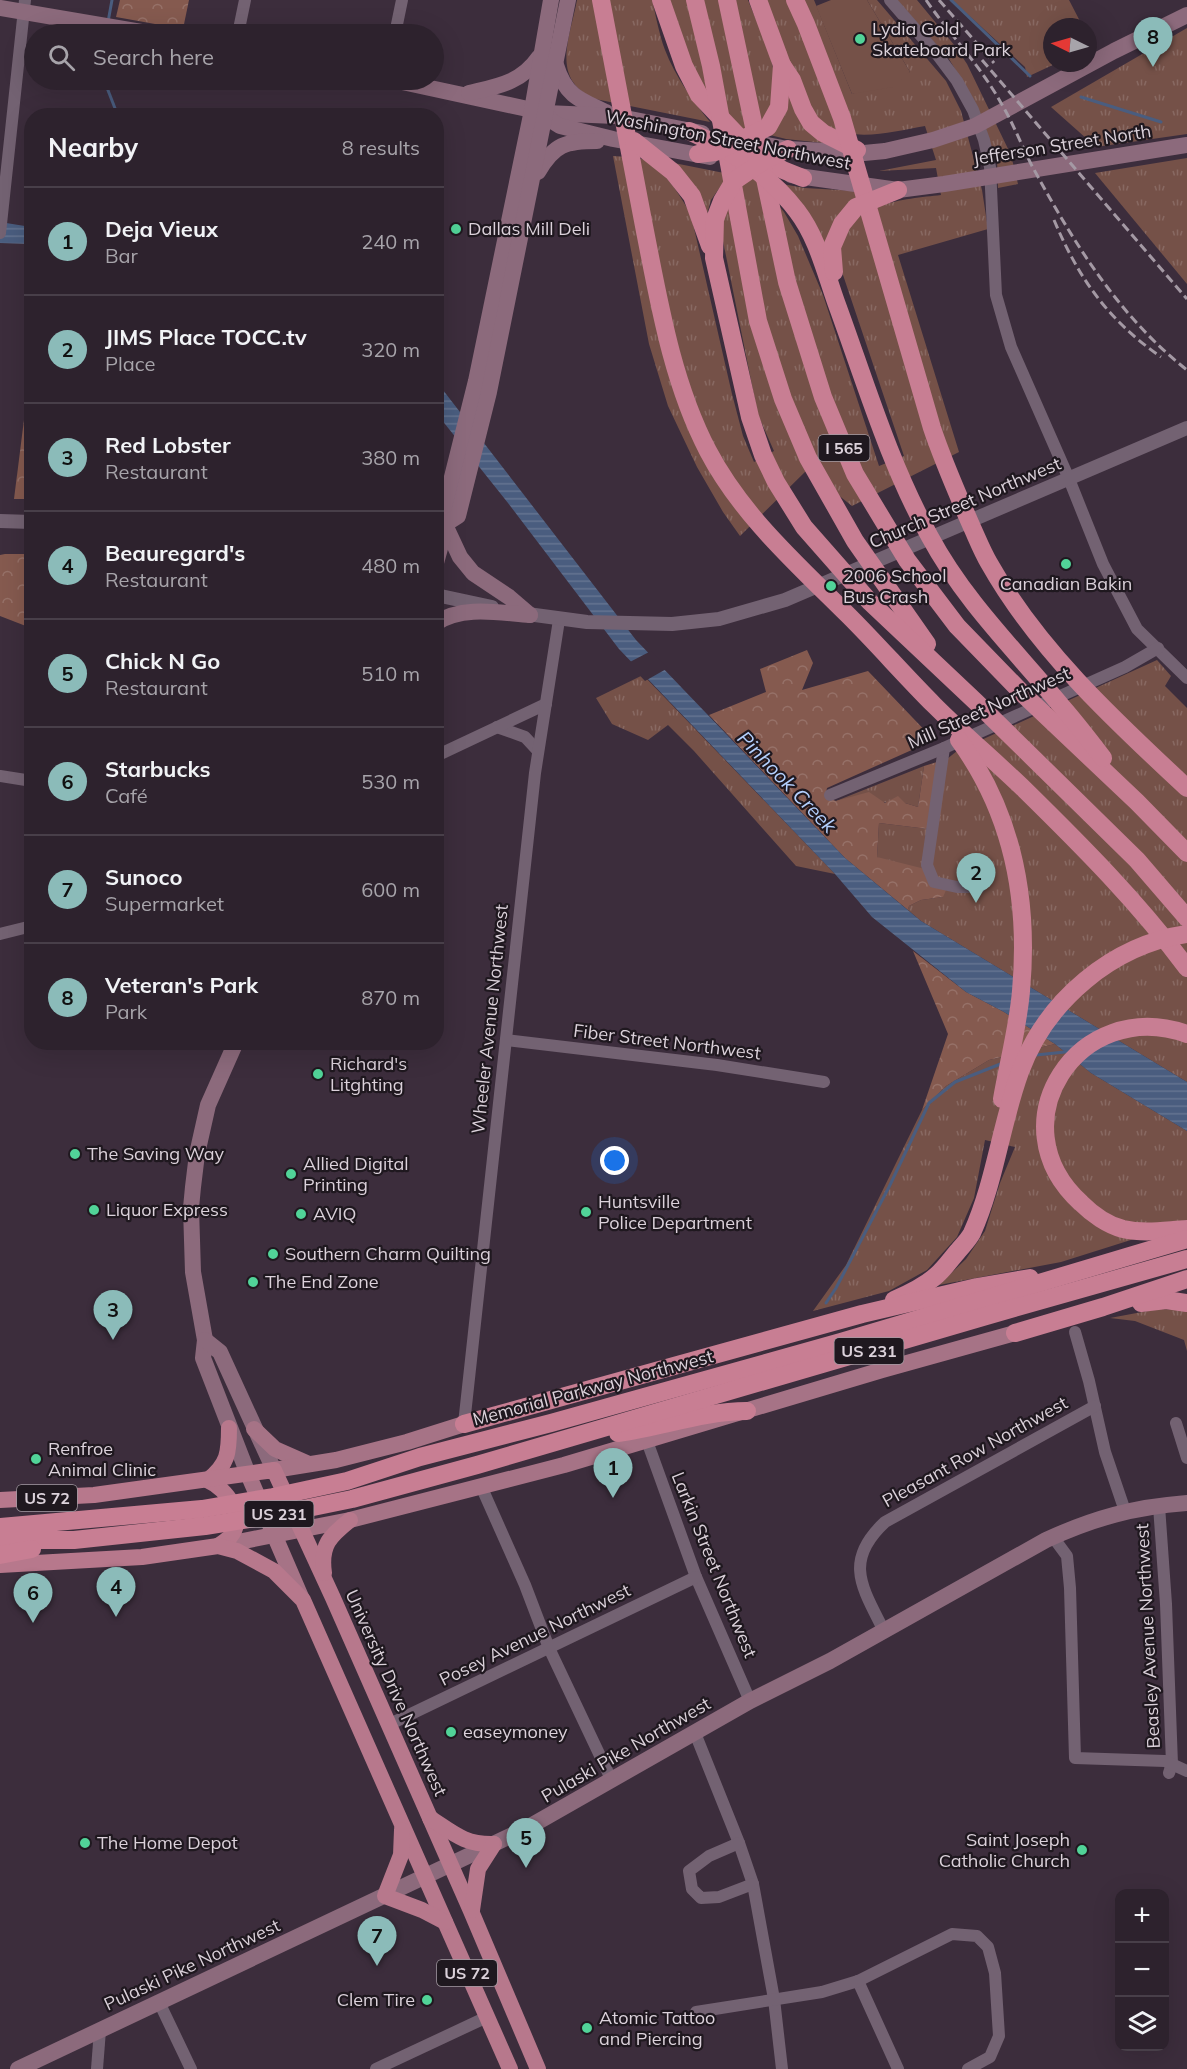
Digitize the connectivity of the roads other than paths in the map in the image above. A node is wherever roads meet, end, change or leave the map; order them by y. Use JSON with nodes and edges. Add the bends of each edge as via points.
{"nodes":[{"id":1,"x":245,"y":0,"type":"edge"},
{"id":2,"x":402,"y":0,"type":"edge"},
{"id":3,"x":551,"y":0,"type":"edge"},
{"id":4,"x":568,"y":0,"type":"edge"},
{"id":5,"x":601,"y":0,"type":"edge"},
{"id":6,"x":661,"y":0,"type":"edge"},
{"id":7,"x":695,"y":0,"type":"edge"},
{"id":8,"x":727,"y":0,"type":"edge"},
{"id":9,"x":758,"y":0,"type":"edge"},
{"id":10,"x":795,"y":0,"type":"edge"},
{"id":11,"x":890,"y":0,"type":"edge"},
{"id":12,"x":24,"y":5,"type":"edge"},
{"id":13,"x":0,"y":8,"type":"edge"},
{"id":14,"x":1187,"y":15,"type":"edge"},
{"id":15,"x":96,"y":24,"type":"edge"},
{"id":16,"x":240,"y":24,"type":"edge"},
{"id":17,"x":397,"y":24,"type":"edge"},
{"id":18,"x":541,"y":54,"type":"junction"},
{"id":19,"x":556,"y":63,"type":"junction"},
{"id":20,"x":782,"y":65,"type":"junction"},
{"id":21,"x":444,"y":90,"type":"edge"},
{"id":22,"x":465,"y":94,"type":"junction"},
{"id":23,"x":539,"y":111,"type":"junction"},
{"id":24,"x":615,"y":116,"type":"junction"},
{"id":25,"x":689,"y":131,"type":"junction"},
{"id":26,"x":613,"y":139,"type":"junction"},
{"id":27,"x":742,"y":140,"type":"junction"},
{"id":28,"x":634,"y":141,"type":"junction"},
{"id":29,"x":1187,"y":145,"type":"edge"},
{"id":30,"x":724,"y":147,"type":"junction"},
{"id":31,"x":788,"y":149,"type":"junction"},
{"id":32,"x":864,"y":153,"type":"junction"},
{"id":33,"x":698,"y":154,"type":"junction"},
{"id":34,"x":758,"y":164,"type":"junction"},
{"id":35,"x":803,"y":178,"type":"joint"},
{"id":36,"x":531,"y":184,"type":"junction"},
{"id":37,"x":944,"y":184,"type":"joint"},
{"id":38,"x":898,"y":190,"type":"junction"},
{"id":39,"x":0,"y":234,"type":"edge"},
{"id":40,"x":714,"y":258,"type":"junction"},
{"id":41,"x":836,"y":301,"type":"junction"},
{"id":42,"x":1187,"y":428,"type":"edge"},
{"id":43,"x":461,"y":476,"type":"junction"},
{"id":44,"x":1069,"y":479,"type":"junction"},
{"id":45,"x":0,"y":521,"type":"edge"},
{"id":46,"x":24,"y":522,"type":"edge"},
{"id":47,"x":444,"y":529,"type":"edge"},
{"id":48,"x":444,"y":532,"type":"edge"},
{"id":49,"x":444,"y":597,"type":"edge"},
{"id":50,"x":530,"y":615,"type":"junction"},
{"id":51,"x":444,"y":619,"type":"edge"},
{"id":52,"x":559,"y":620,"type":"junction"},
{"id":53,"x":1158,"y":648,"type":"junction"},
{"id":54,"x":1187,"y":678,"type":"edge"},
{"id":55,"x":976,"y":702,"type":"junction"},
{"id":56,"x":546,"y":704,"type":"junction"},
{"id":57,"x":934,"y":705,"type":"junction"},
{"id":58,"x":497,"y":727,"type":"junction"},
{"id":59,"x":944,"y":748,"type":"junction"},
{"id":60,"x":538,"y":751,"type":"junction"},
{"id":61,"x":444,"y":752,"type":"edge"},
{"id":62,"x":1150,"y":753,"type":"junction"},
{"id":63,"x":0,"y":776,"type":"edge"},
{"id":64,"x":24,"y":780,"type":"edge"},
{"id":65,"x":1187,"y":782,"type":"edge"},
{"id":66,"x":1187,"y":788,"type":"edge"},
{"id":67,"x":830,"y":795,"type":"dead end"},
{"id":68,"x":1137,"y":802,"type":"junction"},
{"id":69,"x":1187,"y":853,"type":"edge"},
{"id":70,"x":980,"y":887,"type":"dead end"},
{"id":71,"x":1187,"y":918,"type":"edge"},
{"id":72,"x":24,"y":928,"type":"edge"},
{"id":73,"x":0,"y":934,"type":"edge"},
{"id":74,"x":1187,"y":934,"type":"edge"},
{"id":75,"x":1187,"y":968,"type":"edge"},
{"id":76,"x":1187,"y":1034,"type":"edge"},
{"id":77,"x":506,"y":1040,"type":"junction"},
{"id":78,"x":232,"y":1050,"type":"edge"},
{"id":79,"x":824,"y":1082,"type":"dead end"},
{"id":80,"x":997,"y":1144,"type":"junction"},
{"id":81,"x":1187,"y":1229,"type":"edge"},
{"id":82,"x":1187,"y":1239,"type":"edge"},
{"id":83,"x":1187,"y":1259,"type":"edge"},
{"id":84,"x":1058,"y":1276,"type":"junction"},
{"id":85,"x":1187,"y":1280,"type":"edge"},
{"id":86,"x":1187,"y":1303,"type":"edge"},
{"id":87,"x":1103,"y":1308,"type":"junction"},
{"id":88,"x":862,"y":1314,"type":"junction"},
{"id":89,"x":1075,"y":1332,"type":"dead end"},
{"id":90,"x":1015,"y":1333,"type":"joint"},
{"id":91,"x":205,"y":1340,"type":"junction"},
{"id":92,"x":675,"y":1365,"type":"junction"},
{"id":93,"x":1095,"y":1406,"type":"junction"},
{"id":94,"x":747,"y":1411,"type":"junction"},
{"id":95,"x":551,"y":1422,"type":"junction"},
{"id":96,"x":1176,"y":1423,"type":"dead end"},
{"id":97,"x":464,"y":1424,"type":"junction"},
{"id":98,"x":229,"y":1428,"type":"junction"},
{"id":99,"x":254,"y":1429,"type":"junction"},
{"id":100,"x":647,"y":1442,"type":"junction"},
{"id":101,"x":551,"y":1443,"type":"junction"},
{"id":102,"x":1187,"y":1458,"type":"edge"},
{"id":103,"x":336,"y":1460,"type":"junction"},
{"id":104,"x":310,"y":1465,"type":"junction"},
{"id":105,"x":274,"y":1470,"type":"junction"},
{"id":106,"x":248,"y":1474,"type":"junction"},
{"id":107,"x":207,"y":1480,"type":"junction"},
{"id":108,"x":482,"y":1486,"type":"junction"},
{"id":109,"x":349,"y":1490,"type":"junction"},
{"id":110,"x":0,"y":1500,"type":"edge"},
{"id":111,"x":1187,"y":1503,"type":"edge"},
{"id":112,"x":1159,"y":1506,"type":"junction"},
{"id":113,"x":1125,"y":1511,"type":"junction"},
{"id":114,"x":0,"y":1516,"type":"edge"},
{"id":115,"x":204,"y":1518,"type":"junction"},
{"id":116,"x":350,"y":1520,"type":"junction"},
{"id":117,"x":78,"y":1521,"type":"junction"},
{"id":118,"x":0,"y":1527,"type":"edge"},
{"id":119,"x":300,"y":1530,"type":"junction"},
{"id":120,"x":273,"y":1535,"type":"junction"},
{"id":121,"x":1053,"y":1537,"type":"junction"},
{"id":122,"x":0,"y":1540,"type":"edge"},
{"id":123,"x":74,"y":1540,"type":"junction"},
{"id":124,"x":218,"y":1546,"type":"junction"},
{"id":125,"x":0,"y":1555,"type":"edge"},
{"id":126,"x":0,"y":1565,"type":"edge"},
{"id":127,"x":696,"y":1577,"type":"junction"},
{"id":128,"x":326,"y":1582,"type":"junction"},
{"id":129,"x":303,"y":1600,"type":"junction"},
{"id":130,"x":884,"y":1631,"type":"junction"},
{"id":131,"x":549,"y":1648,"type":"junction"},
{"id":132,"x":750,"y":1701,"type":"junction"},
{"id":133,"x":388,"y":1725,"type":"junction"},
{"id":134,"x":695,"y":1733,"type":"junction"},
{"id":135,"x":1170,"y":1769,"type":"junction"},
{"id":136,"x":1187,"y":1771,"type":"edge"},
{"id":137,"x":612,"y":1781,"type":"junction"},
{"id":138,"x":429,"y":1817,"type":"junction"},
{"id":139,"x":402,"y":1826,"type":"junction"},
{"id":140,"x":739,"y":1843,"type":"junction"},
{"id":141,"x":494,"y":1844,"type":"junction"},
{"id":142,"x":451,"y":1865,"type":"junction"},
{"id":143,"x":424,"y":1877,"type":"junction"},
{"id":144,"x":753,"y":1884,"type":"junction"},
{"id":145,"x":385,"y":1896,"type":"junction"},
{"id":146,"x":471,"y":1911,"type":"junction"},
{"id":147,"x":445,"y":1922,"type":"junction"},
{"id":148,"x":858,"y":1981,"type":"junction"},
{"id":149,"x":774,"y":1999,"type":"junction"},
{"id":150,"x":159,"y":2001,"type":"junction"},
{"id":151,"x":696,"y":2012,"type":"dead end"},
{"id":152,"x":487,"y":2017,"type":"junction"},
{"id":153,"x":100,"y":2030,"type":"junction"},
{"id":154,"x":18,"y":2069,"type":"edge"},
{"id":155,"x":97,"y":2069,"type":"edge"},
{"id":156,"x":191,"y":2069,"type":"edge"},
{"id":157,"x":376,"y":2069,"type":"edge"},
{"id":158,"x":510,"y":2069,"type":"edge"},
{"id":159,"x":538,"y":2069,"type":"edge"},
{"id":160,"x":782,"y":2069,"type":"edge"},
{"id":161,"x":898,"y":2069,"type":"edge"},
{"id":162,"x":968,"y":2069,"type":"edge"}],
"edges":[{"from":1,"to":16,"type":"street"},
{"from":2,"to":17,"type":"street"},
{"from":3,"to":18,"type":"main road"},
{"from":4,"to":19,"type":"main road"},
{"from":5,"to":57,"type":"highway","via":[[660,308],[698,432],[727,484],[773,540]]},
{"from":6,"to":27,"type":"highway","via":[[684,66],[699,95]]},
{"from":7,"to":55,"type":"highway","number":"I 565","via":[[758,321],[783,399],[808,458],[855,541],[920,636]]},
{"from":8,"to":68,"type":"highway","number":"I 565","via":[[787,282],[823,397],[855,474],[906,560],[957,626],[1056,727]]},
{"from":9,"to":20,"type":"highway"},
{"from":10,"to":62,"type":"highway","via":[[842,118],[947,472],[988,562],[1054,655]]},
{"from":11,"to":44,"type":"street","via":[[957,81],[977,120],[990,167],[994,273],[1003,321]]},
{"from":12,"to":13,"type":"main road"},
{"from":12,"to":15,"type":"main road"},
{"from":12,"to":39,"type":"street"},
{"from":14,"to":32,"type":"main road","name":"Washington Street Northwest","via":[[975,126],[933,140]]},
{"from":18,"to":22,"type":"main road","via":[[519,78]]},
{"from":18,"to":23,"type":"main road"},
{"from":19,"to":23,"type":"main road"},
{"from":19,"to":24,"type":"main road","via":[[561,81],[573,95]]},
{"from":20,"to":27,"type":"highway","via":[[779,107],[768,127]]},
{"from":20,"to":32,"type":"highway","via":[[811,123]]},
{"from":21,"to":22,"type":"main road","name":"Washington Street Northwest"},
{"from":22,"to":23,"type":"main road","name":"Washington Street Northwest"},
{"from":23,"to":24,"type":"main road","name":"Washington Street Northwest"},
{"from":23,"to":26,"type":"main road","name":"Washington Street Northwest","via":[[560,126]]},
{"from":23,"to":36,"type":"main road"},
{"from":23,"to":43,"type":"main road","via":[[476,381]]},
{"from":24,"to":25,"type":"main road","name":"Washington Street Northwest"},
{"from":25,"to":27,"type":"main road","name":"Washington Street Northwest"},
{"from":25,"to":30,"type":"highway"},
{"from":26,"to":28,"type":"main road","name":"Washington Street Northwest"},
{"from":26,"to":36,"type":"main road","via":[[562,145],[546,157]]},
{"from":27,"to":30,"type":"highway"},
{"from":27,"to":31,"type":"main road","name":"Washington Street Northwest"},
{"from":27,"to":34,"type":"highway","via":[[756,155]]},
{"from":28,"to":33,"type":"main road","name":"Washington Street Northwest"},
{"from":28,"to":40,"type":"highway","via":[[673,172],[692,196]]},
{"from":29,"to":37,"type":"main road","name":"Jefferson Street North"},
{"from":30,"to":33,"type":"highway"},
{"from":30,"to":34,"type":"highway"},
{"from":31,"to":32,"type":"main road","name":"Washington Street Northwest"},
{"from":31,"to":34,"type":"highway"},
{"from":33,"to":34,"type":"main road","name":"Washington Street Northwest"},
{"from":34,"to":35,"type":"highway"},
{"from":34,"to":40,"type":"highway","via":[[734,181],[722,201],[715,219]]},
{"from":34,"to":41,"type":"highway","via":[[798,212],[818,248]]},
{"from":35,"to":38,"type":"main road","name":"Washington Street Northwest"},
{"from":36,"to":43,"type":"main road","via":[[489,392]]},
{"from":37,"to":38,"type":"main road","name":"Washington Street Northwest"},
{"from":38,"to":41,"type":"highway","via":[[856,207],[842,224],[832,247]]},
{"from":40,"to":55,"type":"highway","via":[[750,417],[776,482],[811,535],[870,602]]},
{"from":41,"to":68,"type":"highway","via":[[892,460],[930,538],[975,606]]},
{"from":42,"to":44,"type":"street","name":"Church Street Northwest"},
{"from":43,"to":47,"type":"main road","via":[[458,516]]},
{"from":44,"to":52,"type":"street","name":"Church Street Northwest","via":[[785,600],[718,619],[672,624]]},
{"from":44,"to":53,"type":"street","via":[[1103,564],[1137,629]]},
{"from":45,"to":46,"type":"street"},
{"from":48,"to":50,"type":"main road","via":[[473,573]]},
{"from":49,"to":50,"type":"street","name":"Church Street Northwest"},
{"from":50,"to":51,"type":"main road","via":[[466,612]]},
{"from":50,"to":52,"type":"street","name":"Church Street Northwest"},
{"from":52,"to":56,"type":"street","name":"Wheeler Avenue Northwest"},
{"from":53,"to":54,"type":"street"},
{"from":53,"to":59,"type":"street","name":"Mill Street Northwest","via":[[1125,668]]},
{"from":55,"to":71,"type":"highway","number":"I 565","via":[[1150,873]]},
{"from":56,"to":58,"type":"street"},
{"from":56,"to":60,"type":"street","name":"Wheeler Avenue Northwest"},
{"from":57,"to":75,"type":"highway","via":[[1118,885]]},
{"from":57,"to":80,"type":"highway","via":[[975,761],[999,809],[1017,875],[1023,937],[1021,994]]},
{"from":58,"to":60,"type":"street","via":[[525,737]]},
{"from":58,"to":61,"type":"street"},
{"from":59,"to":67,"type":"street","name":"Mill Street Northwest"},
{"from":59,"to":70,"type":"street","via":[[927,865],[934,882]]},
{"from":60,"to":77,"type":"street","name":"Wheeler Avenue Northwest"},
{"from":62,"to":65,"type":"highway"},
{"from":62,"to":66,"type":"highway"},
{"from":63,"to":64,"type":"street"},
{"from":68,"to":69,"type":"highway","number":"I 565"},
{"from":72,"to":73,"type":"street"},
{"from":74,"to":80,"type":"highway","via":[[1147,944],[1116,959],[1063,1001],[1026,1057]]},
{"from":76,"to":81,"type":"highway","via":[[1153,1026],[1128,1028],[1093,1042],[1074,1057],[1052,1088],[1046,1140],[1051,1162],[1062,1182],[1095,1215],[1123,1229]]},
{"from":77,"to":79,"type":"street","name":"Fiber Street Northwest"},
{"from":77,"to":97,"type":"street","name":"Wheeler Avenue Northwest"},
{"from":78,"to":91,"type":"main road","via":[[208,1105],[191,1208],[193,1272]]},
{"from":80,"to":88,"type":"highway","via":[[971,1235],[937,1276]]},
{"from":82,"to":84,"type":"highway","name":"Memorial Parkway Northwest","number":"US 231"},
{"from":83,"to":101,"type":"highway","name":"Memorial Parkway Northwest","number":"US 231"},
{"from":84,"to":88,"type":"highway","via":[[1017,1279]]},
{"from":84,"to":95,"type":"highway","name":"Memorial Parkway Northwest","number":"US 231","via":[[972,1305]]},
{"from":85,"to":87,"type":"highway"},
{"from":86,"to":87,"type":"highway","via":[[1166,1300]]},
{"from":87,"to":90,"type":"highway"},
{"from":88,"to":92,"type":"highway"},
{"from":89,"to":93,"type":"street"},
{"from":90,"to":94,"type":"main road"},
{"from":91,"to":98,"type":"main road","via":[[202,1358]]},
{"from":91,"to":99,"type":"main road","name":"University Drive Northwest","via":[[220,1352]]},
{"from":92,"to":95,"type":"highway"},
{"from":92,"to":97,"type":"highway"},
{"from":93,"to":113,"type":"street","via":[[1105,1452]]},
{"from":93,"to":130,"type":"street","name":"Pleasant Row Northwest","via":[[885,1522],[873,1534],[862,1554],[860,1571],[865,1592]]},
{"from":94,"to":100,"type":"main road"},
{"from":94,"to":101,"type":"highway","via":[[725,1411]]},
{"from":95,"to":109,"type":"highway","name":"Memorial Parkway Northwest","number":"US 231","via":[[420,1457]]},
{"from":96,"to":102,"type":"street"},
{"from":97,"to":103,"type":"main road","name":"Memorial Parkway Northwest"},
{"from":98,"to":106,"type":"main road"},
{"from":98,"to":107,"type":"highway","via":[[227,1456],[221,1470]]},
{"from":99,"to":104,"type":"main road","via":[[275,1449]]},
{"from":99,"to":105,"type":"main road","name":"University Drive Northwest"},
{"from":100,"to":108,"type":"main road"},
{"from":100,"to":127,"type":"street","name":"Larkin Street Northwest"},
{"from":101,"to":109,"type":"highway","name":"Memorial Parkway Northwest","number":"US 231"},
{"from":103,"to":104,"type":"main road","name":"Memorial Parkway Northwest"},
{"from":103,"to":116,"type":"main road","via":[[322,1475],[323,1500],[332,1516]]},
{"from":104,"to":105,"type":"main road","name":"Memorial Parkway Northwest"},
{"from":105,"to":106,"type":"highway","number":"US 72"},
{"from":105,"to":119,"type":"highway","name":"University Drive Northwest","number":"US 72"},
{"from":106,"to":107,"type":"highway","number":"US 72"},
{"from":106,"to":120,"type":"main road","number":"US 72"},
{"from":107,"to":110,"type":"highway","number":"US 72","via":[[94,1495]]},
{"from":107,"to":124,"type":"highway","via":[[226,1493],[234,1508],[235,1529]]},
{"from":108,"to":116,"type":"main road"},
{"from":108,"to":131,"type":"street"},
{"from":109,"to":115,"type":"highway","name":"Memorial Parkway Northwest","number":"US 231","via":[[273,1497]]},
{"from":111,"to":112,"type":"main road","name":"Pulaski Pike Northwest"},
{"from":112,"to":113,"type":"main road","name":"Pulaski Pike Northwest"},
{"from":112,"to":135,"type":"street","name":"Beasley Avenue Northwest"},
{"from":113,"to":121,"type":"main road","name":"Pulaski Pike Northwest"},
{"from":114,"to":117,"type":"highway"},
{"from":115,"to":117,"type":"highway","name":"Memorial Parkway Northwest","number":"US 231"},
{"from":115,"to":123,"type":"highway","name":"Memorial Parkway Northwest","number":"US 231"},
{"from":116,"to":119,"type":"main road"},
{"from":116,"to":128,"type":"highway","via":[[327,1541],[323,1559]]},
{"from":117,"to":118,"type":"highway","name":"Memorial Parkway Northwest","number":"US 231"},
{"from":119,"to":120,"type":"main road"},
{"from":119,"to":128,"type":"highway","name":"University Drive Northwest","number":"US 72"},
{"from":120,"to":124,"type":"main road"},
{"from":120,"to":129,"type":"main road","number":"US 72"},
{"from":121,"to":130,"type":"main road","name":"Pulaski Pike Northwest"},
{"from":121,"to":135,"type":"street","via":[[1066,1557],[1070,1588],[1075,1758],[1165,1761]]},
{"from":122,"to":123,"type":"highway","name":"Memorial Parkway Northwest","number":"US 231"},
{"from":123,"to":125,"type":"highway"},
{"from":124,"to":126,"type":"highway","number":"US 72","via":[[142,1557]]},
{"from":124,"to":129,"type":"highway","number":"US 72","via":[[237,1551],[274,1571]]},
{"from":127,"to":131,"type":"street","name":"Posey Avenue Northwest"},
{"from":127,"to":132,"type":"street","name":"Larkin Street Northwest"},
{"from":128,"to":133,"type":"highway","name":"University Drive Northwest","number":"US 72"},
{"from":129,"to":139,"type":"highway","number":"US 72"},
{"from":130,"to":132,"type":"main road","name":"Pulaski Pike Northwest"},
{"from":131,"to":133,"type":"street","name":"Posey Avenue Northwest"},
{"from":131,"to":137,"type":"street"},
{"from":132,"to":134,"type":"main road","name":"Pulaski Pike Northwest"},
{"from":133,"to":138,"type":"highway","name":"University Drive Northwest","number":"US 72"},
{"from":134,"to":137,"type":"main road","name":"Pulaski Pike Northwest"},
{"from":134,"to":140,"type":"street"},
{"from":135,"to":136,"type":"street"},
{"from":137,"to":141,"type":"main road","name":"Pulaski Pike Northwest"},
{"from":138,"to":141,"type":"highway","via":[[460,1838],[478,1845]]},
{"from":138,"to":142,"type":"highway","name":"University Drive Northwest","number":"US 72"},
{"from":139,"to":143,"type":"highway","number":"US 72"},
{"from":139,"to":145,"type":"highway","via":[[400,1855]]},
{"from":140,"to":144,"type":"street"},
{"from":140,"to":144,"type":"street","via":[[709,1856],[689,1871],[692,1889],[701,1898],[719,1897]]},
{"from":141,"to":142,"type":"main road","name":"Pulaski Pike Northwest"},
{"from":141,"to":146,"type":"highway","via":[[478,1869]]},
{"from":142,"to":143,"type":"main road","name":"Pulaski Pike Northwest"},
{"from":142,"to":146,"type":"highway","name":"University Drive Northwest","number":"US 72"},
{"from":143,"to":145,"type":"main road","name":"Pulaski Pike Northwest"},
{"from":143,"to":147,"type":"highway","number":"US 72"},
{"from":144,"to":149,"type":"street"},
{"from":145,"to":147,"type":"highway"},
{"from":145,"to":150,"type":"main road","name":"Pulaski Pike Northwest"},
{"from":146,"to":159,"type":"highway","name":"University Drive Northwest","number":"US 72"},
{"from":147,"to":152,"type":"highway","number":"US 72"},
{"from":148,"to":149,"type":"street","via":[[822,1992]]},
{"from":148,"to":161,"type":"street"},
{"from":148,"to":162,"type":"street","via":[[951,1934],[977,1936],[988,1947],[995,1973],[999,2036],[990,2057]]},
{"from":149,"to":151,"type":"street"},
{"from":149,"to":160,"type":"street"},
{"from":150,"to":153,"type":"main road","name":"Pulaski Pike Northwest"},
{"from":150,"to":156,"type":"street"},
{"from":152,"to":157,"type":"street"},
{"from":152,"to":158,"type":"highway","number":"US 72"},
{"from":153,"to":154,"type":"main road","name":"Pulaski Pike Northwest"},
{"from":153,"to":155,"type":"street"}]}
